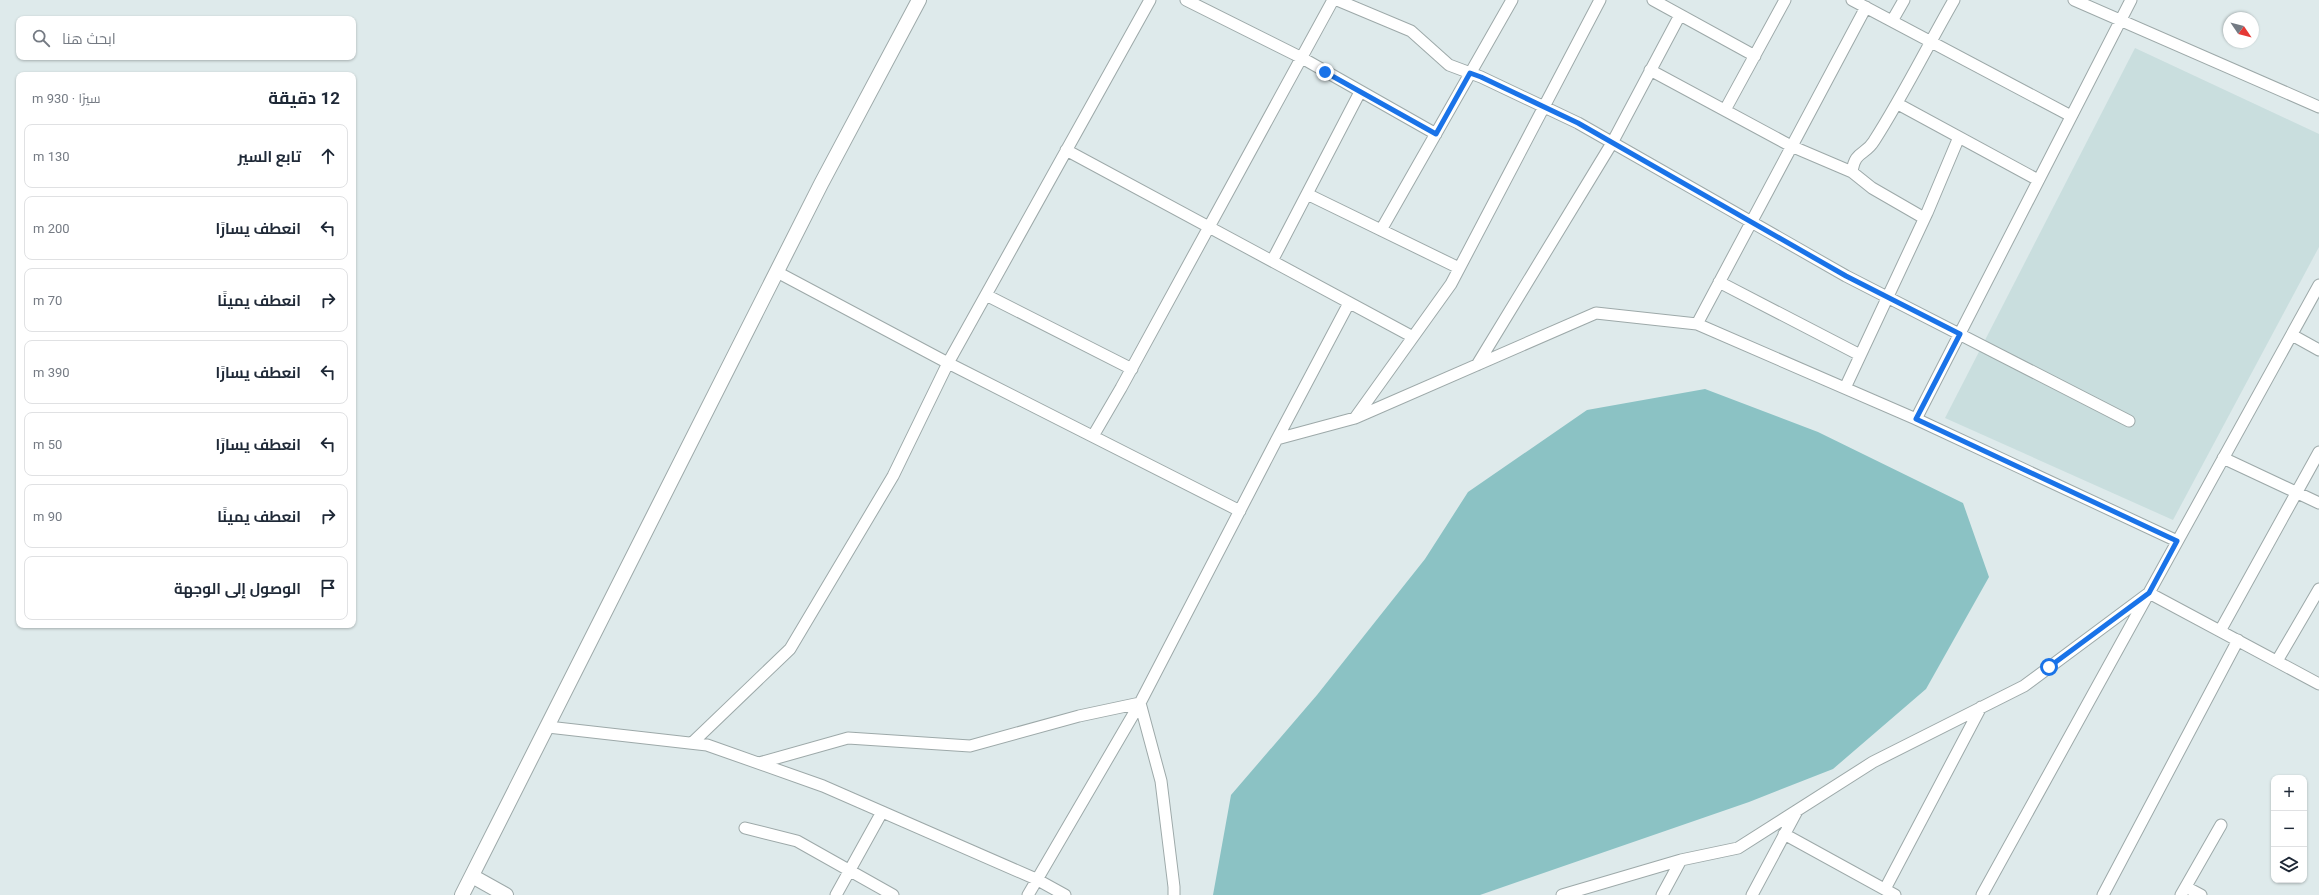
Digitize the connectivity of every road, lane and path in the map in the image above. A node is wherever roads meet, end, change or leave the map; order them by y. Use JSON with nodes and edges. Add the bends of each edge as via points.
{"nodes":[{"id":1,"x":919,"y":0,"type":"edge"},
{"id":2,"x":1150,"y":0,"type":"edge"},
{"id":3,"x":1186,"y":0,"type":"edge"},
{"id":4,"x":1334,"y":0,"type":"edge"},
{"id":5,"x":1337,"y":0,"type":"edge"},
{"id":6,"x":1512,"y":0,"type":"edge"},
{"id":7,"x":1600,"y":0,"type":"edge"},
{"id":8,"x":1653,"y":0,"type":"edge"},
{"id":9,"x":1785,"y":0,"type":"edge"},
{"id":10,"x":1852,"y":0,"type":"edge"},
{"id":11,"x":1904,"y":0,"type":"edge"},
{"id":12,"x":1954,"y":0,"type":"edge"},
{"id":13,"x":2074,"y":0,"type":"edge"},
{"id":14,"x":2131,"y":0,"type":"edge"},
{"id":15,"x":1866,"y":7,"type":"junction"},
{"id":16,"x":1680,"y":15,"type":"junction"},
{"id":17,"x":1892,"y":21,"type":"junction"},
{"id":18,"x":2119,"y":21,"type":"junction"},
{"id":19,"x":1931,"y":42,"type":"junction"},
{"id":20,"x":1755,"y":56,"type":"junction"},
{"id":21,"x":1302,"y":58,"type":"junction"},
{"id":22,"x":1650,"y":70,"type":"junction"},
{"id":23,"x":1470,"y":73,"type":"junction"},
{"id":24,"x":1360,"y":92,"type":"junction"},
{"id":25,"x":1898,"y":104,"type":"junction"},
{"id":26,"x":1544,"y":107,"type":"junction"},
{"id":27,"x":2319,"y":107,"type":"edge"},
{"id":28,"x":1725,"y":110,"type":"junction"},
{"id":29,"x":2071,"y":116,"type":"junction"},
{"id":30,"x":1436,"y":134,"type":"junction"},
{"id":31,"x":1959,"y":137,"type":"junction"},
{"id":32,"x":1612,"y":143,"type":"junction"},
{"id":33,"x":1791,"y":146,"type":"junction"},
{"id":34,"x":1066,"y":150,"type":"junction"},
{"id":35,"x":1852,"y":172,"type":"junction"},
{"id":36,"x":2038,"y":180,"type":"junction"},
{"id":37,"x":1306,"y":194,"type":"junction"},
{"id":38,"x":1924,"y":218,"type":"junction"},
{"id":39,"x":1751,"y":222,"type":"junction"},
{"id":40,"x":1209,"y":227,"type":"junction"},
{"id":41,"x":1381,"y":230,"type":"junction"},
{"id":42,"x":1272,"y":261,"type":"junction"},
{"id":43,"x":1459,"y":268,"type":"junction"},
{"id":44,"x":777,"y":272,"type":"junction"},
{"id":45,"x":1719,"y":282,"type":"junction"},
{"id":46,"x":2319,"y":285,"type":"edge"},
{"id":47,"x":986,"y":295,"type":"junction"},
{"id":48,"x":1888,"y":297,"type":"junction"},
{"id":49,"x":1349,"y":303,"type":"junction"},
{"id":50,"x":1697,"y":324,"type":"junction"},
{"id":51,"x":1960,"y":334,"type":"junction"},
{"id":52,"x":2292,"y":335,"type":"junction"},
{"id":53,"x":1413,"y":337,"type":"junction"},
{"id":54,"x":2319,"y":350,"type":"edge"},
{"id":55,"x":1860,"y":355,"type":"junction"},
{"id":56,"x":948,"y":363,"type":"junction"},
{"id":57,"x":1477,"y":365,"type":"junction"},
{"id":58,"x":1132,"y":369,"type":"junction"},
{"id":59,"x":1845,"y":388,"type":"junction"},
{"id":60,"x":1355,"y":418,"type":"junction"},
{"id":61,"x":1916,"y":419,"type":"junction"},
{"id":62,"x":2129,"y":421,"type":"dead end"},
{"id":63,"x":1093,"y":436,"type":"junction"},
{"id":64,"x":1277,"y":439,"type":"junction"},
{"id":65,"x":2319,"y":452,"type":"edge"},
{"id":66,"x":2224,"y":458,"type":"junction"},
{"id":67,"x":2297,"y":492,"type":"junction"},
{"id":68,"x":2319,"y":503,"type":"edge"},
{"id":69,"x":1240,"y":511,"type":"junction"},
{"id":70,"x":2177,"y":541,"type":"junction"},
{"id":71,"x":2319,"y":589,"type":"edge"},
{"id":72,"x":2149,"y":593,"type":"junction"},
{"id":73,"x":2220,"y":631,"type":"junction"},
{"id":74,"x":2238,"y":640,"type":"junction"},
{"id":75,"x":2278,"y":661,"type":"junction"},
{"id":76,"x":2319,"y":684,"type":"edge"},
{"id":77,"x":1140,"y":703,"type":"junction"},
{"id":78,"x":1982,"y":707,"type":"junction"},
{"id":79,"x":548,"y":727,"type":"junction"},
{"id":80,"x":692,"y":743,"type":"junction"},
{"id":81,"x":759,"y":763,"type":"junction"},
{"id":82,"x":1798,"y":810,"type":"junction"},
{"id":83,"x":882,"y":812,"type":"junction"},
{"id":84,"x":2221,"y":826,"type":"dead end"},
{"id":85,"x":745,"y":828,"type":"dead end"},
{"id":86,"x":1784,"y":834,"type":"junction"},
{"id":87,"x":1682,"y":860,"type":"junction"},
{"id":88,"x":849,"y":870,"type":"junction"},
{"id":89,"x":472,"y":876,"type":"junction"},
{"id":90,"x":1036,"y":879,"type":"junction"},
{"id":91,"x":1885,"y":889,"type":"junction"},
{"id":92,"x":2183,"y":891,"type":"edge"},
{"id":93,"x":462,"y":895,"type":"edge"},
{"id":94,"x":506,"y":895,"type":"edge"},
{"id":95,"x":836,"y":895,"type":"edge"},
{"id":96,"x":893,"y":895,"type":"edge"},
{"id":97,"x":1028,"y":895,"type":"edge"},
{"id":98,"x":1065,"y":895,"type":"edge"},
{"id":99,"x":1174,"y":895,"type":"edge"},
{"id":100,"x":1562,"y":895,"type":"edge"},
{"id":101,"x":1662,"y":895,"type":"edge"},
{"id":102,"x":1752,"y":895,"type":"edge"},
{"id":103,"x":1896,"y":895,"type":"edge"},
{"id":104,"x":1982,"y":895,"type":"edge"},
{"id":105,"x":2103,"y":895,"type":"edge"},
{"id":106,"x":2201,"y":895,"type":"edge"}],
"edges":[{"from":1,"to":44,"type":"main road"},
{"from":2,"to":34,"type":"street"},
{"from":3,"to":21,"type":"street"},
{"from":4,"to":21,"type":"street"},
{"from":5,"to":23,"type":"street","via":[[1410,31],[1449,65]]},
{"from":6,"to":23,"type":"street"},
{"from":7,"to":26,"type":"street"},
{"from":8,"to":16,"type":"street"},
{"from":9,"to":20,"type":"street"},
{"from":10,"to":15,"type":"street"},
{"from":11,"to":17,"type":"street"},
{"from":12,"to":19,"type":"street"},
{"from":13,"to":18,"type":"street"},
{"from":14,"to":18,"type":"street"},
{"from":15,"to":17,"type":"street"},
{"from":15,"to":33,"type":"street"},
{"from":16,"to":20,"type":"street"},
{"from":16,"to":22,"type":"street"},
{"from":17,"to":19,"type":"street"},
{"from":18,"to":27,"type":"street"},
{"from":18,"to":29,"type":"street"},
{"from":19,"to":25,"type":"street"},
{"from":19,"to":29,"type":"street"},
{"from":20,"to":28,"type":"street"},
{"from":21,"to":24,"type":"street"},
{"from":21,"to":40,"type":"street"},
{"from":22,"to":28,"type":"street"},
{"from":22,"to":32,"type":"street"},
{"from":23,"to":26,"type":"street"},
{"from":23,"to":30,"type":"street"},
{"from":24,"to":30,"type":"street"},
{"from":24,"to":37,"type":"street"},
{"from":25,"to":31,"type":"street"},
{"from":25,"to":35,"type":"street","via":[[1871,146],[1854,160]]},
{"from":26,"to":32,"type":"street"},
{"from":26,"to":43,"type":"street"},
{"from":28,"to":33,"type":"street"},
{"from":29,"to":36,"type":"street"},
{"from":30,"to":41,"type":"street"},
{"from":31,"to":36,"type":"street"},
{"from":31,"to":38,"type":"street"},
{"from":32,"to":39,"type":"street"},
{"from":32,"to":57,"type":"street"},
{"from":33,"to":35,"type":"street"},
{"from":33,"to":39,"type":"street"},
{"from":34,"to":40,"type":"street"},
{"from":34,"to":47,"type":"street"},
{"from":35,"to":38,"type":"street","via":[[1872,188]]},
{"from":36,"to":51,"type":"street"},
{"from":37,"to":41,"type":"street"},
{"from":37,"to":42,"type":"street"},
{"from":38,"to":48,"type":"street"},
{"from":39,"to":45,"type":"street"},
{"from":39,"to":48,"type":"street"},
{"from":40,"to":42,"type":"street"},
{"from":40,"to":58,"type":"street"},
{"from":41,"to":43,"type":"street"},
{"from":42,"to":49,"type":"street"},
{"from":43,"to":53,"type":"street","via":[[1451,284]]},
{"from":44,"to":56,"type":"street"},
{"from":44,"to":79,"type":"main road"},
{"from":45,"to":50,"type":"street"},
{"from":45,"to":55,"type":"street"},
{"from":46,"to":52,"type":"street"},
{"from":47,"to":56,"type":"street"},
{"from":47,"to":58,"type":"street"},
{"from":48,"to":51,"type":"street"},
{"from":48,"to":55,"type":"street"},
{"from":49,"to":53,"type":"street"},
{"from":49,"to":64,"type":"street"},
{"from":50,"to":57,"type":"street","via":[[1596,313]]},
{"from":50,"to":59,"type":"street"},
{"from":51,"to":61,"type":"street"},
{"from":51,"to":62,"type":"street"},
{"from":52,"to":54,"type":"street"},
{"from":52,"to":66,"type":"street"},
{"from":53,"to":60,"type":"street"},
{"from":55,"to":59,"type":"street"},
{"from":56,"to":63,"type":"street"},
{"from":56,"to":80,"type":"street","via":[[893,476],[790,649]]},
{"from":57,"to":60,"type":"street"},
{"from":58,"to":63,"type":"street"},
{"from":59,"to":61,"type":"street"},
{"from":60,"to":64,"type":"street"},
{"from":61,"to":70,"type":"street"},
{"from":63,"to":69,"type":"street"},
{"from":64,"to":69,"type":"street"},
{"from":65,"to":67,"type":"street"},
{"from":66,"to":67,"type":"street"},
{"from":66,"to":70,"type":"street"},
{"from":67,"to":68,"type":"street"},
{"from":67,"to":73,"type":"street"},
{"from":69,"to":77,"type":"street"},
{"from":70,"to":72,"type":"street"},
{"from":71,"to":75,"type":"street"},
{"from":72,"to":73,"type":"street"},
{"from":72,"to":78,"type":"street","via":[[2024,686]]},
{"from":72,"to":104,"type":"street"},
{"from":73,"to":74,"type":"street"},
{"from":74,"to":75,"type":"street"},
{"from":74,"to":105,"type":"street"},
{"from":75,"to":76,"type":"street"},
{"from":77,"to":81,"type":"street","via":[[1078,716],[970,746],[848,738]]},
{"from":77,"to":90,"type":"street"},
{"from":77,"to":99,"type":"street","via":[[1161,781]]},
{"from":78,"to":82,"type":"street","via":[[1873,762]]},
{"from":78,"to":91,"type":"street"},
{"from":79,"to":80,"type":"street"},
{"from":79,"to":89,"type":"main road"},
{"from":80,"to":81,"type":"street","via":[[707,745]]},
{"from":81,"to":83,"type":"street","via":[[823,786]]},
{"from":82,"to":86,"type":"street"},
{"from":82,"to":87,"type":"street","via":[[1738,848]]},
{"from":83,"to":88,"type":"street"},
{"from":83,"to":90,"type":"street"},
{"from":84,"to":92,"type":"street"},
{"from":85,"to":88,"type":"street","via":[[797,841]]},
{"from":86,"to":91,"type":"street"},
{"from":86,"to":102,"type":"street"},
{"from":87,"to":100,"type":"street"},
{"from":87,"to":101,"type":"street"},
{"from":88,"to":95,"type":"street"},
{"from":88,"to":96,"type":"street"},
{"from":89,"to":93,"type":"main road"},
{"from":89,"to":94,"type":"main road"},
{"from":90,"to":97,"type":"street"},
{"from":90,"to":98,"type":"street"},
{"from":91,"to":103,"type":"street"},
{"from":92,"to":106,"type":"street"}]}
